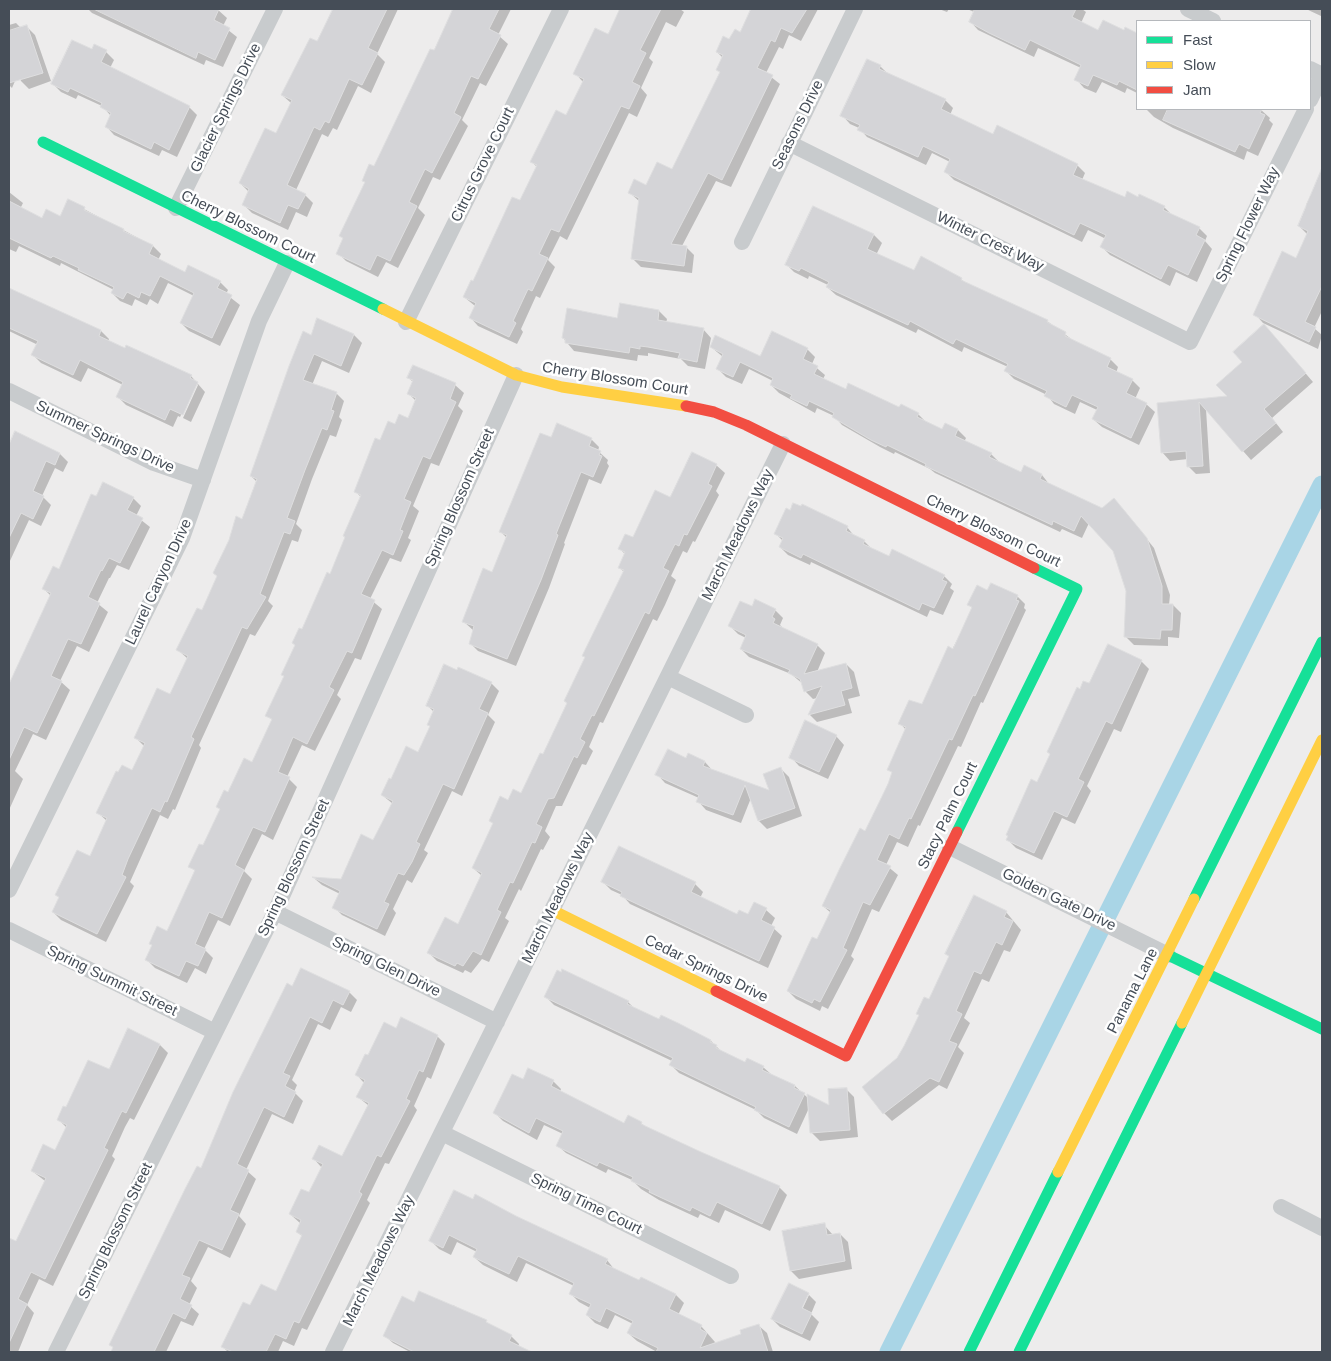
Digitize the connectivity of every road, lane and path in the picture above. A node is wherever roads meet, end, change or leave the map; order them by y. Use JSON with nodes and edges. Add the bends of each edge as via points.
{"nodes":[{"id":1,"x":275,"y":9,"type":"edge"},
{"id":2,"x":561,"y":9,"type":"edge"},
{"id":3,"x":855,"y":9,"type":"edge"},
{"id":4,"x":1188,"y":9,"type":"edge"},
{"id":5,"x":1212,"y":20,"type":"edge"},
{"id":6,"x":1322,"y":75,"type":"edge"},
{"id":7,"x":1311,"y":98,"type":"edge"},
{"id":8,"x":1306,"y":110,"type":"edge"},
{"id":9,"x":43,"y":142,"type":"dead end"},
{"id":10,"x":789,"y":143,"type":"junction"},
{"id":11,"x":176,"y":208,"type":"junction"},
{"id":12,"x":742,"y":242,"type":"dead end"},
{"id":13,"x":287,"y":263,"type":"junction"},
{"id":14,"x":406,"y":322,"type":"junction"},
{"id":15,"x":1190,"y":342,"type":"joint"},
{"id":16,"x":516,"y":375,"type":"junction"},
{"id":17,"x":9,"y":391,"type":"edge"},
{"id":18,"x":783,"y":444,"type":"junction"},
{"id":19,"x":203,"y":480,"type":"junction"},
{"id":20,"x":1077,"y":589,"type":"joint"},
{"id":21,"x":1322,"y":642,"type":"edge"},
{"id":22,"x":668,"y":677,"type":"junction"},
{"id":23,"x":746,"y":715,"type":"dead end"},
{"id":24,"x":1322,"y":740,"type":"edge"},
{"id":25,"x":950,"y":847,"type":"junction"},
{"id":26,"x":9,"y":890,"type":"edge"},
{"id":27,"x":552,"y":910,"type":"junction"},
{"id":28,"x":275,"y":912,"type":"junction"},
{"id":29,"x":9,"y":930,"type":"edge"},
{"id":30,"x":1168,"y":955,"type":"junction"},
{"id":31,"x":1208,"y":974,"type":"junction"},
{"id":32,"x":497,"y":1022,"type":"junction"},
{"id":33,"x":1322,"y":1030,"type":"edge"},
{"id":34,"x":215,"y":1032,"type":"junction"},
{"id":35,"x":846,"y":1056,"type":"joint"},
{"id":36,"x":442,"y":1133,"type":"junction"},
{"id":37,"x":1280,"y":1207,"type":"dead end"},
{"id":38,"x":1322,"y":1228,"type":"edge"},
{"id":39,"x":731,"y":1276,"type":"dead end"},
{"id":40,"x":56,"y":1352,"type":"edge"},
{"id":41,"x":333,"y":1352,"type":"edge"},
{"id":42,"x":969,"y":1352,"type":"edge"},
{"id":43,"x":1019,"y":1352,"type":"edge"}],
"edges":[{"from":1,"to":11,"type":"street","name":"Glacier Springs Drive"},
{"from":2,"to":14,"type":"street","name":"Citrus Grove Court"},
{"from":3,"to":10,"type":"street","name":"Seasons Drive"},
{"from":4,"to":5,"type":"street"},
{"from":6,"to":7,"type":"street"},
{"from":8,"to":15,"type":"street","name":"Spring Flower Way"},
{"from":9,"to":11,"type":"street","name":"Cherry Blossom Court"},
{"from":10,"to":12,"type":"street","name":"Seasons Drive"},
{"from":10,"to":15,"type":"street","name":"Winter Crest Way"},
{"from":11,"to":13,"type":"street","name":"Cherry Blossom Court"},
{"from":13,"to":14,"type":"street","name":"Cherry Blossom Court"},
{"from":13,"to":19,"type":"street","name":"Laurel Canyon Drive","via":[[260,321]]},
{"from":14,"to":16,"type":"street","name":"Cherry Blossom Court"},
{"from":16,"to":18,"type":"street","name":"Cherry Blossom Court","via":[[545,386],[664,401],[706,410]]},
{"from":16,"to":28,"type":"street","name":"Spring Blossom Street"},
{"from":17,"to":19,"type":"street","name":"Summer Springs Drive","via":[[154,463]]},
{"from":18,"to":20,"type":"street","name":"Cherry Blossom Court"},
{"from":18,"to":22,"type":"street","name":"March Meadows Way"},
{"from":19,"to":26,"type":"street","name":"Laurel Canyon Drive","via":[[170,565]]},
{"from":20,"to":25,"type":"street","name":"Stacy Palm Court"},
{"from":21,"to":30,"type":"street","name":"Panama Lane"},
{"from":22,"to":23,"type":"street"},
{"from":22,"to":27,"type":"street","name":"March Meadows Way"},
{"from":24,"to":31,"type":"street"},
{"from":25,"to":30,"type":"street","name":"Golden Gate Drive"},
{"from":25,"to":35,"type":"street","name":"Stacy Palm Court"},
{"from":27,"to":32,"type":"street","name":"March Meadows Way"},
{"from":27,"to":35,"type":"street","name":"Cedar Springs Drive"},
{"from":28,"to":32,"type":"street","name":"Spring Glen Drive"},
{"from":28,"to":34,"type":"street","name":"Spring Blossom Street"},
{"from":29,"to":34,"type":"street","name":"Spring Summit Street"},
{"from":30,"to":31,"type":"street"},
{"from":30,"to":42,"type":"street","name":"Panama Lane"},
{"from":31,"to":33,"type":"street"},
{"from":31,"to":43,"type":"street"},
{"from":32,"to":36,"type":"street","name":"March Meadows Way"},
{"from":34,"to":40,"type":"street","name":"Spring Blossom Street"},
{"from":36,"to":39,"type":"street","name":"Spring Time Court"},
{"from":36,"to":41,"type":"street","name":"March Meadows Way"},
{"from":37,"to":38,"type":"street"}]}
